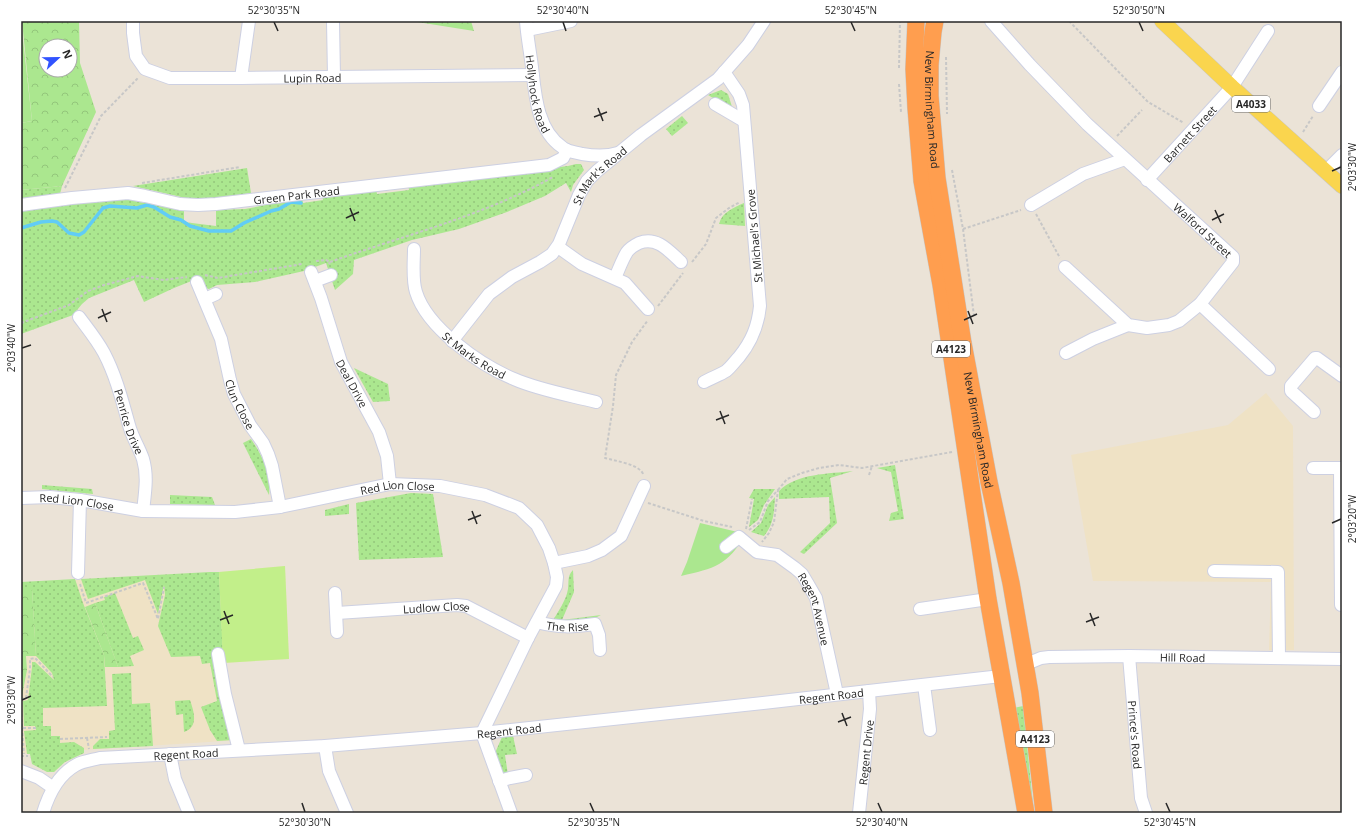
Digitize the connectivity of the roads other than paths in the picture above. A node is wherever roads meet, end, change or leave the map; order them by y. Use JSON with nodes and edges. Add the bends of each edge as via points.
{"nodes":[{"id":1,"x":134,"y":21,"type":"edge"},
{"id":2,"x":249,"y":21,"type":"edge"},
{"id":3,"x":333,"y":21,"type":"edge"},
{"id":4,"x":571,"y":21,"type":"edge"},
{"id":5,"x":764,"y":21,"type":"edge"},
{"id":6,"x":916,"y":21,"type":"edge"},
{"id":7,"x":935,"y":21,"type":"edge"},
{"id":8,"x":991,"y":21,"type":"edge"},
{"id":9,"x":1165,"y":22,"type":"edge"},
{"id":10,"x":527,"y":26,"type":"edge"},
{"id":11,"x":1268,"y":31,"type":"dead end"},
{"id":12,"x":724,"y":72,"type":"junction"},
{"id":13,"x":1342,"y":72,"type":"edge"},
{"id":14,"x":533,"y":75,"type":"junction"},
{"id":15,"x":334,"y":77,"type":"junction"},
{"id":16,"x":241,"y":78,"type":"junction"},
{"id":17,"x":1232,"y":87,"type":"junction"},
{"id":18,"x":715,"y":104,"type":"dead end"},
{"id":19,"x":1319,"y":106,"type":"road end"},
{"id":20,"x":744,"y":121,"type":"junction"},
{"id":21,"x":570,"y":151,"type":"junction"},
{"id":22,"x":619,"y":152,"type":"junction"},
{"id":23,"x":1342,"y":155,"type":"edge"},
{"id":24,"x":1125,"y":159,"type":"junction"},
{"id":25,"x":1326,"y":171,"type":"junction"},
{"id":26,"x":593,"y":175,"type":"junction"},
{"id":27,"x":930,"y":180,"type":"junction"},
{"id":28,"x":1147,"y":180,"type":"junction"},
{"id":29,"x":1342,"y":186,"type":"edge"},
{"id":30,"x":21,"y":205,"type":"edge"},
{"id":31,"x":1031,"y":205,"type":"road end"},
{"id":32,"x":558,"y":246,"type":"junction"},
{"id":33,"x":414,"y":249,"type":"dead end"},
{"id":34,"x":681,"y":262,"type":"dead end"},
{"id":35,"x":1065,"y":267,"type":"road end"},
{"id":36,"x":329,"y":271,"type":"road end"},
{"id":37,"x":197,"y":278,"type":"road end"},
{"id":38,"x":615,"y":278,"type":"junction"},
{"id":39,"x":216,"y":294,"type":"dead end"},
{"id":40,"x":205,"y":299,"type":"junction"},
{"id":41,"x":1200,"y":304,"type":"junction"},
{"id":42,"x":653,"y":311,"type":"road end"},
{"id":43,"x":79,"y":318,"type":"dead end"},
{"id":44,"x":1128,"y":324,"type":"junction"},
{"id":45,"x":452,"y":341,"type":"junction"},
{"id":46,"x":1066,"y":353,"type":"dead end"},
{"id":47,"x":1269,"y":369,"type":"dead end"},
{"id":48,"x":1342,"y":376,"type":"edge"},
{"id":49,"x":704,"y":382,"type":"dead end"},
{"id":50,"x":596,"y":402,"type":"dead end"},
{"id":51,"x":1314,"y":412,"type":"dead end"},
{"id":52,"x":1313,"y":468,"type":"dead end"},
{"id":53,"x":1341,"y":468,"type":"edge"},
{"id":54,"x":644,"y":482,"type":"road end"},
{"id":55,"x":990,"y":482,"type":"junction"},
{"id":56,"x":390,"y":484,"type":"junction"},
{"id":57,"x":21,"y":498,"type":"edge"},
{"id":58,"x":80,"y":500,"type":"junction"},
{"id":59,"x":280,"y":507,"type":"junction"},
{"id":60,"x":143,"y":511,"type":"junction"},
{"id":61,"x":726,"y":547,"type":"dead end"},
{"id":62,"x":554,"y":563,"type":"junction"},
{"id":63,"x":1214,"y":571,"type":"dead end"},
{"id":64,"x":78,"y":576,"type":"road end"},
{"id":65,"x":1342,"y":587,"type":"edge"},
{"id":66,"x":335,"y":593,"type":"dead end"},
{"id":67,"x":988,"y":599,"type":"junction"},
{"id":68,"x":1341,"y":605,"type":"edge"},
{"id":69,"x":920,"y":609,"type":"dead end"},
{"id":70,"x":337,"y":613,"type":"junction"},
{"id":71,"x":537,"y":622,"type":"junction"},
{"id":72,"x":337,"y":632,"type":"dead end"},
{"id":73,"x":528,"y":638,"type":"junction"},
{"id":74,"x":600,"y":650,"type":"dead end"},
{"id":75,"x":218,"y":654,"type":"dead end"},
{"id":76,"x":1129,"y":656,"type":"junction"},
{"id":77,"x":1279,"y":658,"type":"junction"},
{"id":78,"x":1342,"y":659,"type":"edge"},
{"id":79,"x":1024,"y":665,"type":"junction"},
{"id":80,"x":1001,"y":676,"type":"junction"},
{"id":81,"x":924,"y":685,"type":"junction"},
{"id":82,"x":869,"y":691,"type":"junction"},
{"id":83,"x":837,"y":694,"type":"junction"},
{"id":84,"x":930,"y":730,"type":"dead end"},
{"id":85,"x":482,"y":733,"type":"junction"},
{"id":86,"x":325,"y":746,"type":"junction"},
{"id":87,"x":239,"y":750,"type":"junction"},
{"id":88,"x":170,"y":754,"type":"junction"},
{"id":89,"x":21,"y":771,"type":"edge"},
{"id":90,"x":526,"y":775,"type":"dead end"},
{"id":91,"x":499,"y":781,"type":"junction"},
{"id":92,"x":52,"y":788,"type":"junction"},
{"id":93,"x":43,"y":813,"type":"edge"},
{"id":94,"x":189,"y":813,"type":"edge"},
{"id":95,"x":347,"y":813,"type":"edge"},
{"id":96,"x":511,"y":813,"type":"edge"},
{"id":97,"x":859,"y":813,"type":"edge"},
{"id":98,"x":1026,"y":813,"type":"edge"},
{"id":99,"x":1044,"y":813,"type":"edge"},
{"id":100,"x":1146,"y":813,"type":"edge"}],
"edges":[{"from":1,"to":16,"type":"street","name":"Lupin Road","via":[[136,56],[145,69],[170,78]]},
{"from":2,"to":16,"type":"street"},
{"from":3,"to":15,"type":"street"},
{"from":4,"to":10,"type":"street"},
{"from":5,"to":12,"type":"street","name":"St Mark's Road","via":[[748,45]]},
{"from":6,"to":27,"type":"highway","name":"New Birmingham Road","number":"A4123","via":[[915,100]]},
{"from":7,"to":27,"type":"highway","name":"New Birmingham Road","number":"A4123","via":[[930,65]]},
{"from":8,"to":24,"type":"street","name":"Walford Street","via":[[1030,65]]},
{"from":9,"to":17,"type":"main road","number":"A4033"},
{"from":10,"to":14,"type":"street","name":"Hollyhock Road"},
{"from":11,"to":17,"type":"street","name":"Barnett Street"},
{"from":12,"to":20,"type":"street","name":"St Michael's Grove","via":[[739,94]]},
{"from":12,"to":22,"type":"street","name":"St Mark's Road"},
{"from":13,"to":19,"type":"street"},
{"from":14,"to":15,"type":"street","name":"Lupin Road"},
{"from":14,"to":21,"type":"street","name":"Hollyhock Road","via":[[537,108],[544,125],[562,148]]},
{"from":15,"to":16,"type":"street","name":"Lupin Road"},
{"from":17,"to":25,"type":"main road","number":"A4033"},
{"from":17,"to":28,"type":"street","name":"Barnett Street"},
{"from":18,"to":20,"type":"street"},
{"from":20,"to":49,"type":"street","name":"St Michael's Grove","via":[[759,318],[750,342],[734,362],[727,370]]},
{"from":21,"to":22,"type":"street","name":"Hollyhock Road","via":[[592,156]]},
{"from":21,"to":26,"type":"street","name":"Hollyhock Road","via":[[588,161]]},
{"from":21,"to":30,"type":"street","name":"Green Park Road","via":[[549,165],[216,204],[180,204],[128,193]]},
{"from":22,"to":26,"type":"street","name":"St Mark's Road"},
{"from":23,"to":25,"type":"street"},
{"from":24,"to":28,"type":"street","name":"Walford Street"},
{"from":24,"to":31,"type":"street","via":[[1083,174]]},
{"from":25,"to":29,"type":"main road","number":"A4033"},
{"from":26,"to":32,"type":"street","name":"St Mark's Road","via":[[579,195]]},
{"from":27,"to":55,"type":"highway","name":"New Birmingham Road","number":"A4123"},
{"from":27,"to":67,"type":"highway","name":"New Birmingham Road","number":"A4123","via":[[940,285]]},
{"from":28,"to":41,"type":"street","name":"Walford Street","via":[[1233,257],[1233,262]]},
{"from":32,"to":38,"type":"street","via":[[582,264]]},
{"from":32,"to":45,"type":"street","name":"St Mark's Road","via":[[552,254],[512,277],[489,294]]},
{"from":33,"to":45,"type":"street","name":"St Marks Road","via":[[415,290],[428,316]]},
{"from":34,"to":38,"type":"street","via":[[660,244],[644,241],[628,251]]},
{"from":35,"to":44,"type":"street"},
{"from":36,"to":56,"type":"street","name":"Deal Drive","via":[[310,270],[341,362],[379,432],[387,456]]},
{"from":37,"to":40,"type":"street","name":"Clun Close"},
{"from":38,"to":42,"type":"street","via":[[624,283]]},
{"from":39,"to":40,"type":"street"},
{"from":40,"to":59,"type":"street","name":"Clun Close","via":[[221,339],[234,394],[268,454]]},
{"from":41,"to":44,"type":"street","name":"Walford Street","via":[[1169,326],[1147,328]]},
{"from":41,"to":47,"type":"street"},
{"from":43,"to":60,"type":"street","name":"Penrice Drive","via":[[97,332],[143,459],[146,471]]},
{"from":44,"to":46,"type":"street"},
{"from":45,"to":50,"type":"street","name":"St Marks Road","via":[[513,379]]},
{"from":48,"to":51,"type":"street","via":[[1315,358],[1291,386],[1291,392]]},
{"from":52,"to":53,"type":"street"},
{"from":53,"to":65,"type":"street"},
{"from":54,"to":62,"type":"street","via":[[621,536],[602,550],[588,556]]},
{"from":55,"to":79,"type":"highway","name":"New Birmingham Road","number":"A4123","via":[[1011,583]]},
{"from":55,"to":80,"type":"highway","via":[[1011,652]]},
{"from":56,"to":59,"type":"street","name":"Red Lion Close"},
{"from":56,"to":62,"type":"street","name":"Red Lion Close","via":[[440,486],[485,495],[519,508],[537,525]]},
{"from":57,"to":58,"type":"street","name":"Red Lion Close"},
{"from":58,"to":60,"type":"street","name":"Red Lion Close"},
{"from":58,"to":64,"type":"street"},
{"from":59,"to":60,"type":"street","name":"Red Lion Close","via":[[235,512]]},
{"from":61,"to":83,"type":"street","name":"Regent Avenue","via":[[739,537],[757,552],[777,555],[802,574],[816,598]]},
{"from":62,"to":71,"type":"street","name":"Red Lion Close","via":[[556,586]]},
{"from":63,"to":77,"type":"street","via":[[1278,572]]},
{"from":65,"to":68,"type":"street"},
{"from":66,"to":70,"type":"street"},
{"from":67,"to":69,"type":"street"},
{"from":67,"to":80,"type":"highway","name":"New Birmingham Road","number":"A4123"},
{"from":70,"to":72,"type":"street"},
{"from":70,"to":73,"type":"street","name":"Ludlow Close","via":[[462,606],[473,609]]},
{"from":71,"to":73,"type":"street","name":"Red Lion Close"},
{"from":71,"to":74,"type":"street","name":"The Rise","via":[[567,627],[595,624]]},
{"from":73,"to":85,"type":"street","name":"Red Lion Close"},
{"from":75,"to":87,"type":"street"},
{"from":76,"to":77,"type":"street","name":"Hill Road"},
{"from":76,"to":79,"type":"street","name":"Hill Road","via":[[1049,657]]},
{"from":76,"to":100,"type":"street","name":"Prince's Road","via":[[1141,798]]},
{"from":77,"to":78,"type":"street","name":"Hill Road"},
{"from":79,"to":80,"type":"highway"},
{"from":79,"to":99,"type":"highway","name":"New Birmingham Road","number":"A4123","via":[[1030,693]]},
{"from":80,"to":81,"type":"street","name":"Regent Road"},
{"from":80,"to":98,"type":"highway","name":"New Birmingham Road","number":"A4123"},
{"from":81,"to":82,"type":"street","name":"Regent Road"},
{"from":81,"to":84,"type":"street"},
{"from":82,"to":83,"type":"street","name":"Regent Road"},
{"from":82,"to":97,"type":"street","name":"Regent Drive","via":[[870,709]]},
{"from":83,"to":85,"type":"street","name":"Regent Road"},
{"from":85,"to":86,"type":"street","name":"Regent Road"},
{"from":85,"to":91,"type":"street"},
{"from":86,"to":87,"type":"street","name":"Regent Road"},
{"from":86,"to":95,"type":"street","via":[[329,771]]},
{"from":87,"to":88,"type":"street","name":"Regent Road"},
{"from":88,"to":92,"type":"street","name":"Regent Road","via":[[100,758],[77,764]]},
{"from":88,"to":94,"type":"street"},
{"from":89,"to":92,"type":"street","via":[[40,778]]},
{"from":90,"to":91,"type":"street"},
{"from":91,"to":96,"type":"street"},
{"from":92,"to":93,"type":"street","name":"Regent Road"}]}
